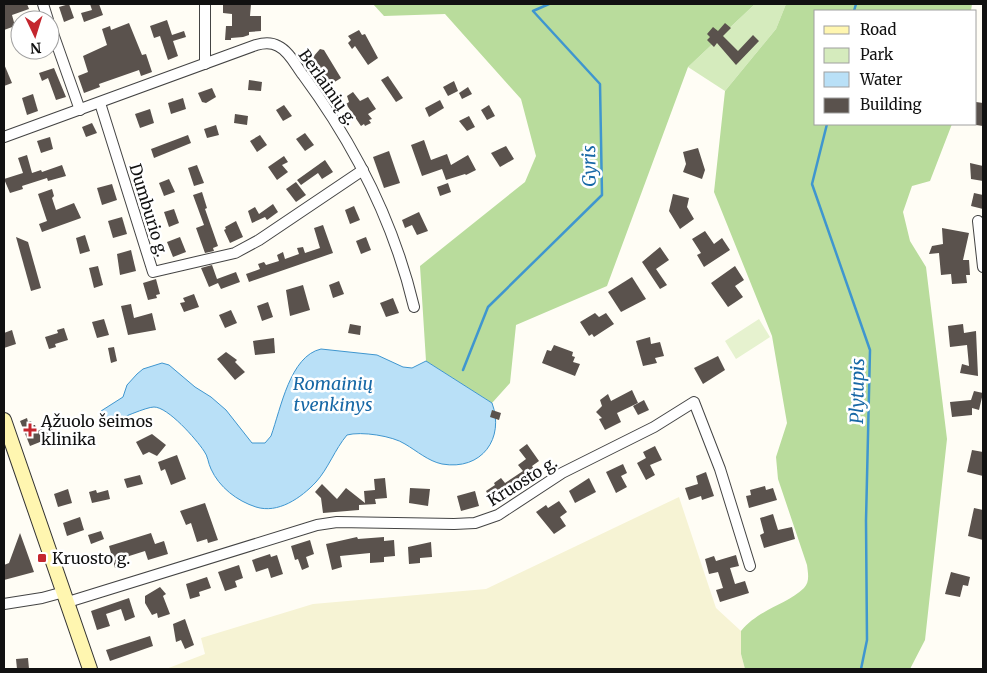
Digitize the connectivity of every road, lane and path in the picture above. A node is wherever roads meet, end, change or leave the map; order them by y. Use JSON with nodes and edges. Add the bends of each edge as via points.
{"nodes":[{"id":1,"x":205,"y":4,"type":"edge"},
{"id":2,"x":60,"y":53,"type":"edge"},
{"id":3,"x":205,"y":64,"type":"junction"},
{"id":4,"x":100,"y":103,"type":"junction"},
{"id":5,"x":80,"y":110,"type":"junction"},
{"id":6,"x":4,"y":137,"type":"edge"},
{"id":7,"x":363,"y":170,"type":"junction"},
{"id":8,"x":978,"y":221,"type":"dead end"},
{"id":9,"x":983,"y":267,"type":"edge"},
{"id":10,"x":414,"y":307,"type":"dead end"},
{"id":11,"x":4,"y":420,"type":"edge"},
{"id":12,"x":750,"y":566,"type":"dead end"},
{"id":13,"x":66,"y":597,"type":"junction"},
{"id":14,"x":4,"y":604,"type":"edge"},
{"id":15,"x":90,"y":669,"type":"edge"}],
"edges":[{"from":1,"to":3,"type":"street"},
{"from":2,"to":5,"type":"street"},
{"from":3,"to":4,"type":"street","name":"Berlainių g."},
{"from":3,"to":7,"type":"street","name":"Berlainių g.","via":[[256,45],[278,45],[310,85]]},
{"from":4,"to":5,"type":"street","name":"Berlainių g."},
{"from":4,"to":7,"type":"street","name":"Dumburio g.","via":[[153,272],[235,253]]},
{"from":5,"to":6,"type":"street","name":"Berlainių g."},
{"from":7,"to":10,"type":"street","name":"Berlainių g.","via":[[397,244]]},
{"from":8,"to":9,"type":"street"},
{"from":11,"to":13,"type":"main road"},
{"from":12,"to":13,"type":"street","name":"Kruosto g.","via":[[720,469],[694,402],[562,473],[498,516],[474,523],[454,524],[337,522],[317,525]]},
{"from":13,"to":14,"type":"street"},
{"from":13,"to":15,"type":"main road"}]}
